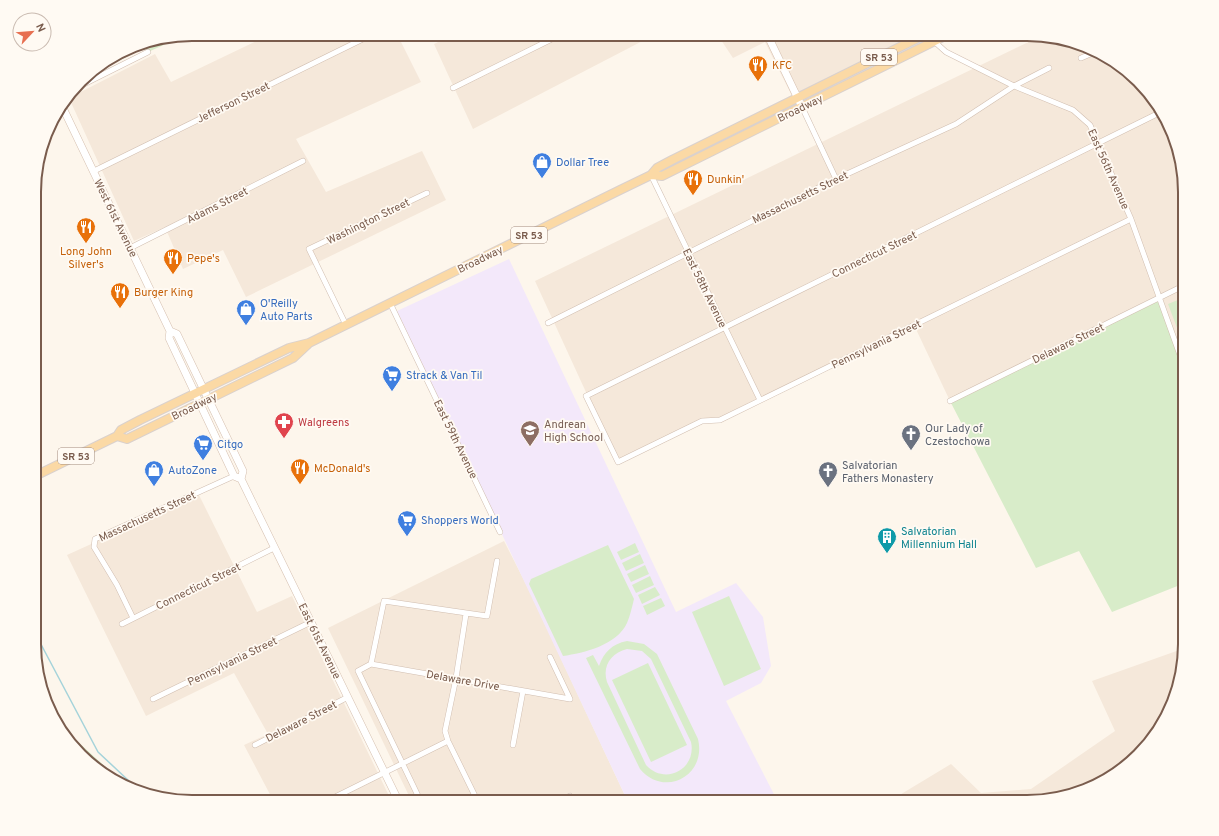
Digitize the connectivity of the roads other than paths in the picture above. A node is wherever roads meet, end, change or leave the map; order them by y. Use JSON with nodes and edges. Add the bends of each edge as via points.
{"nodes":[{"id":1,"x":359,"y":41,"type":"edge"},
{"id":2,"x":548,"y":41,"type":"edge"},
{"id":3,"x":770,"y":41,"type":"edge"},
{"id":4,"x":912,"y":41,"type":"edge"},
{"id":5,"x":933,"y":42,"type":"joint"},
{"id":6,"x":148,"y":52,"type":"dead end"},
{"id":7,"x":1089,"y":54,"type":"edge"},
{"id":8,"x":1081,"y":58,"type":"dead end"},
{"id":9,"x":1049,"y":68,"type":"dead end"},
{"id":10,"x":88,"y":82,"type":"edge"},
{"id":11,"x":1014,"y":86,"type":"junction"},
{"id":12,"x":453,"y":88,"type":"dead end"},
{"id":13,"x":797,"y":97,"type":"junction"},
{"id":14,"x":802,"y":107,"type":"junction"},
{"id":15,"x":64,"y":111,"type":"edge"},
{"id":16,"x":1157,"y":114,"type":"edge"},
{"id":17,"x":1099,"y":143,"type":"junction"},
{"id":18,"x":303,"y":162,"type":"dead end"},
{"id":19,"x":94,"y":171,"type":"junction"},
{"id":20,"x":651,"y":175,"type":"junction"},
{"id":21,"x":836,"y":179,"type":"junction"},
{"id":22,"x":427,"y":193,"type":"dead end"},
{"id":23,"x":1131,"y":219,"type":"junction"},
{"id":24,"x":130,"y":248,"type":"junction"},
{"id":25,"x":688,"y":252,"type":"junction"},
{"id":26,"x":1178,"y":288,"type":"edge"},
{"id":27,"x":1159,"y":298,"type":"junction"},
{"id":28,"x":390,"y":303,"type":"junction"},
{"id":29,"x":548,"y":323,"type":"dead end"},
{"id":30,"x":346,"y":325,"type":"junction"},
{"id":31,"x":724,"y":328,"type":"junction"},
{"id":32,"x":170,"y":330,"type":"junction"},
{"id":33,"x":309,"y":343,"type":"junction"},
{"id":34,"x":1178,"y":350,"type":"edge"},
{"id":35,"x":204,"y":389,"type":"junction"},
{"id":36,"x":195,"y":393,"type":"junction"},
{"id":37,"x":208,"y":399,"type":"junction"},
{"id":38,"x":760,"y":400,"type":"junction"},
{"id":39,"x":950,"y":401,"type":"dead end"},
{"id":40,"x":200,"y":403,"type":"junction"},
{"id":41,"x":117,"y":436,"type":"junction"},
{"id":42,"x":618,"y":462,"type":"joint"},
{"id":43,"x":41,"y":473,"type":"edge"},
{"id":44,"x":238,"y":477,"type":"junction"},
{"id":45,"x":500,"y":532,"type":"dead end"},
{"id":46,"x":274,"y":548,"type":"junction"},
{"id":47,"x":497,"y":561,"type":"dead end"},
{"id":48,"x":466,"y":614,"type":"junction"},
{"id":49,"x":133,"y":618,"type":"junction"},
{"id":50,"x":310,"y":622,"type":"junction"},
{"id":51,"x":122,"y":624,"type":"dead end"},
{"id":52,"x":550,"y":657,"type":"dead end"},
{"id":53,"x":371,"y":664,"type":"junction"},
{"id":54,"x":456,"y":678,"type":"junction"},
{"id":55,"x":523,"y":691,"type":"junction"},
{"id":56,"x":348,"y":697,"type":"junction"},
{"id":57,"x":153,"y":699,"type":"dead end"},
{"id":58,"x":448,"y":741,"type":"junction"},
{"id":59,"x":255,"y":745,"type":"dead end"},
{"id":60,"x":513,"y":745,"type":"dead end"},
{"id":61,"x":403,"y":765,"type":"junction"},
{"id":62,"x":386,"y":773,"type":"junction"},
{"id":63,"x":340,"y":795,"type":"edge"},
{"id":64,"x":396,"y":795,"type":"edge"},
{"id":65,"x":418,"y":795,"type":"edge"},
{"id":66,"x":475,"y":795,"type":"edge"}],
"edges":[{"from":1,"to":19,"type":"street","name":"Jefferson Street"},
{"from":2,"to":12,"type":"street"},
{"from":3,"to":13,"type":"main road"},
{"from":4,"to":13,"type":"main road","name":"Broadway","number":"SR 53"},
{"from":5,"to":11,"type":"street","name":"East 56th Avenue","via":[[946,52]]},
{"from":5,"to":14,"type":"main road","name":"Broadway","number":"SR 53"},
{"from":6,"to":10,"type":"street"},
{"from":7,"to":8,"type":"street"},
{"from":9,"to":11,"type":"street","name":"Massachusetts Street"},
{"from":11,"to":17,"type":"street","name":"East 56th Avenue","via":[[1073,110],[1090,125]]},
{"from":11,"to":21,"type":"street","name":"Massachusetts Street","via":[[956,124]]},
{"from":13,"to":14,"type":"main road"},
{"from":13,"to":20,"type":"main road","name":"Broadway","number":"SR 53","via":[[656,168]]},
{"from":14,"to":20,"type":"main road","name":"Broadway","number":"SR 53","via":[[662,176]]},
{"from":14,"to":21,"type":"street"},
{"from":15,"to":19,"type":"main road","name":"West 61st Avenue"},
{"from":16,"to":17,"type":"street","name":"Connecticut Street"},
{"from":17,"to":23,"type":"street","name":"East 56th Avenue"},
{"from":17,"to":31,"type":"street","name":"Connecticut Street"},
{"from":18,"to":24,"type":"street","name":"Adams Street"},
{"from":19,"to":24,"type":"main road","name":"West 61st Avenue"},
{"from":20,"to":25,"type":"street","name":"East 58th Avenue"},
{"from":20,"to":28,"type":"main road","name":"Broadway","number":"SR 53"},
{"from":21,"to":25,"type":"street","name":"Massachusetts Street"},
{"from":22,"to":30,"type":"street","name":"Washington Street","via":[[309,249]]},
{"from":23,"to":27,"type":"street","name":"East 56th Avenue"},
{"from":23,"to":38,"type":"street","name":"Pennsylvania Street"},
{"from":24,"to":32,"type":"main road","name":"West 61st Avenue"},
{"from":25,"to":29,"type":"street","name":"Massachusetts Street"},
{"from":25,"to":31,"type":"street","name":"East 58th Avenue"},
{"from":26,"to":27,"type":"street","name":"Delaware Street"},
{"from":27,"to":34,"type":"street","name":"East 56th Avenue"},
{"from":27,"to":39,"type":"street","name":"Delaware Street"},
{"from":28,"to":30,"type":"main road","name":"Broadway","number":"SR 53"},
{"from":28,"to":45,"type":"street","name":"East 59th Avenue"},
{"from":30,"to":33,"type":"main road","name":"Broadway","number":"SR 53"},
{"from":31,"to":38,"type":"street","name":"East 58th Avenue"},
{"from":31,"to":42,"type":"street","name":"Connecticut Street","via":[[586,396]]},
{"from":32,"to":35,"type":"main road","name":"West 61st Avenue","via":[[177,334]]},
{"from":32,"to":36,"type":"main road","name":"West 61st Avenue","via":[[169,338]]},
{"from":33,"to":35,"type":"main road","name":"Broadway","number":"SR 53","via":[[289,348]]},
{"from":33,"to":37,"type":"main road","name":"Broadway","number":"SR 53","via":[[293,358]]},
{"from":35,"to":36,"type":"main road","name":"Broadway","number":"SR 53"},
{"from":35,"to":37,"type":"main road","name":"East 61st Avenue"},
{"from":36,"to":40,"type":"main road","name":"West 61st Avenue"},
{"from":36,"to":41,"type":"main road","name":"Broadway","number":"SR 53","via":[[121,430]]},
{"from":37,"to":40,"type":"main road","name":"Broadway","number":"SR 53"},
{"from":37,"to":44,"type":"main road","name":"East 61st Avenue","via":[[243,471]]},
{"from":38,"to":42,"type":"street","name":"Pennsylvania Street","via":[[720,420],[702,421]]},
{"from":40,"to":41,"type":"main road","name":"Broadway","number":"SR 53","via":[[127,439]]},
{"from":40,"to":44,"type":"main road","name":"East 61st Avenue"},
{"from":41,"to":43,"type":"main road","name":"Broadway","number":"SR 53"},
{"from":44,"to":46,"type":"main road","name":"East 61st Avenue"},
{"from":44,"to":49,"type":"street","name":"Massachusetts Street","via":[[95,539],[94,547],[118,585]]},
{"from":46,"to":49,"type":"street","name":"Connecticut Street"},
{"from":46,"to":50,"type":"main road","name":"East 61st Avenue"},
{"from":47,"to":48,"type":"street","via":[[487,616]]},
{"from":48,"to":53,"type":"street","via":[[384,601]]},
{"from":48,"to":54,"type":"street"},
{"from":49,"to":51,"type":"street","name":"Connecticut Street"},
{"from":50,"to":56,"type":"main road","name":"East 61st Avenue"},
{"from":50,"to":57,"type":"street","name":"Pennsylvania Street"},
{"from":52,"to":55,"type":"street","name":"Delaware Drive","via":[[570,699]]},
{"from":53,"to":54,"type":"street","name":"Delaware Drive"},
{"from":53,"to":61,"type":"street","via":[[358,671]]},
{"from":54,"to":55,"type":"street","name":"Delaware Drive"},
{"from":54,"to":58,"type":"street","via":[[445,731]]},
{"from":55,"to":60,"type":"street"},
{"from":56,"to":59,"type":"street","name":"Delaware Street"},
{"from":56,"to":62,"type":"main road","name":"East 61st Avenue"},
{"from":58,"to":61,"type":"street"},
{"from":58,"to":66,"type":"street"},
{"from":61,"to":62,"type":"street"},
{"from":61,"to":65,"type":"street"},
{"from":62,"to":63,"type":"street"},
{"from":62,"to":64,"type":"main road","name":"East 61st Avenue"}]}
